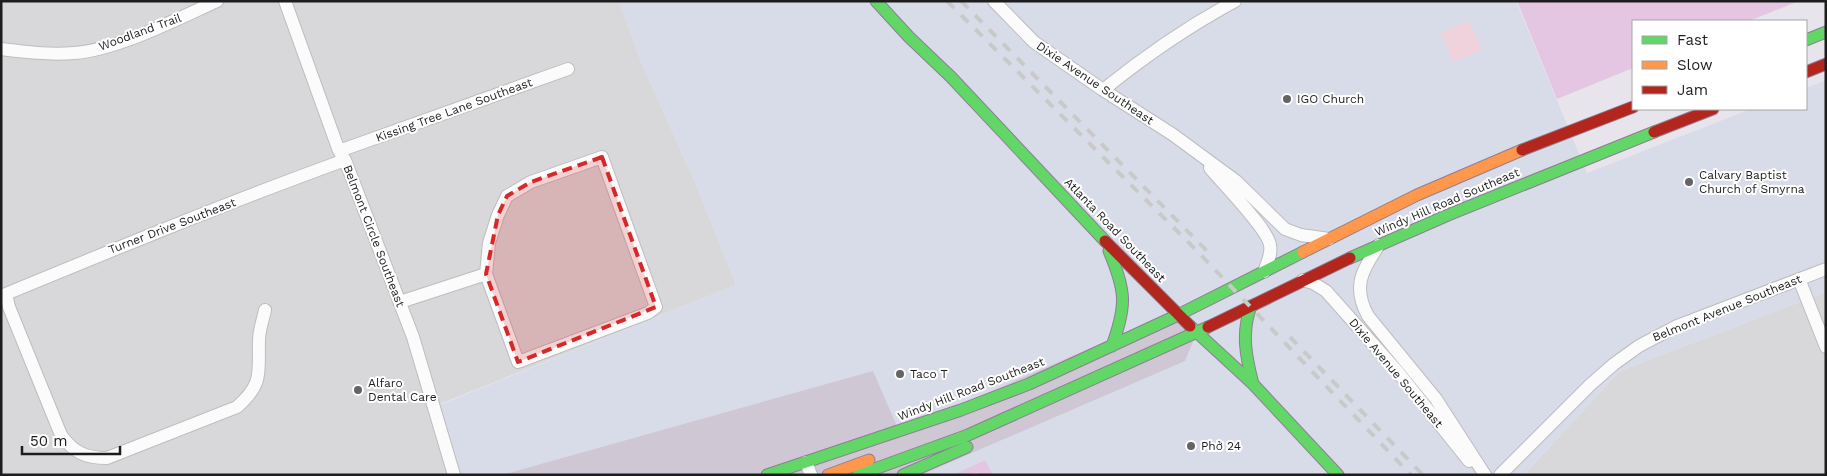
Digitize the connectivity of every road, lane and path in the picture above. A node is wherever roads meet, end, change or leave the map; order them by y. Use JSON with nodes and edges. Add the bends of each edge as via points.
{"nodes":[{"id":1,"x":217,"y":1,"type":"edge"},
{"id":2,"x":285,"y":1,"type":"edge"},
{"id":3,"x":876,"y":1,"type":"edge"},
{"id":4,"x":994,"y":1,"type":"edge"},
{"id":5,"x":1235,"y":1,"type":"edge"},
{"id":6,"x":1826,"y":32,"type":"edge"},
{"id":7,"x":1807,"y":40,"type":"edge"},
{"id":8,"x":1,"y":49,"type":"edge"},
{"id":9,"x":1826,"y":64,"type":"edge"},
{"id":10,"x":568,"y":69,"type":"dead end"},
{"id":11,"x":1807,"y":72,"type":"edge"},
{"id":12,"x":1103,"y":90,"type":"junction"},
{"id":13,"x":1632,"y":107,"type":"edge"},
{"id":14,"x":1710,"y":110,"type":"edge"},
{"id":15,"x":342,"y":156,"type":"junction"},
{"id":16,"x":1203,"y":158,"type":"junction"},
{"id":17,"x":1329,"y":238,"type":"junction"},
{"id":18,"x":1105,"y":241,"type":"junction"},
{"id":19,"x":1380,"y":244,"type":"junction"},
{"id":20,"x":1826,"y":269,"type":"edge"},
{"id":21,"x":1264,"y":272,"type":"junction"},
{"id":22,"x":486,"y":274,"type":"junction"},
{"id":23,"x":1799,"y":279,"type":"junction"},
{"id":24,"x":1303,"y":280,"type":"junction"},
{"id":25,"x":3,"y":295,"type":"edge"},
{"id":26,"x":400,"y":302,"type":"junction"},
{"id":27,"x":1250,"y":306,"type":"junction"},
{"id":28,"x":266,"y":310,"type":"dead end"},
{"id":29,"x":1178,"y":315,"type":"junction"},
{"id":30,"x":1197,"y":332,"type":"junction"},
{"id":31,"x":1112,"y":346,"type":"junction"},
{"id":32,"x":1826,"y":347,"type":"edge"},
{"id":33,"x":1253,"y":384,"type":"junction"},
{"id":34,"x":809,"y":468,"type":"edge"},
{"id":35,"x":1333,"y":472,"type":"edge"},
{"id":36,"x":454,"y":475,"type":"edge"},
{"id":37,"x":767,"y":475,"type":"edge"},
{"id":38,"x":828,"y":475,"type":"edge"},
{"id":39,"x":858,"y":475,"type":"edge"},
{"id":40,"x":903,"y":475,"type":"edge"},
{"id":41,"x":1483,"y":475,"type":"edge"},
{"id":42,"x":1500,"y":475,"type":"edge"}],
"edges":[{"from":1,"to":8,"type":"street","name":"Woodland Trail","via":[[126,40],[76,53]]},
{"from":2,"to":15,"type":"street","name":"Belmont Circle Southeast"},
{"from":3,"to":18,"type":"main road","name":"Atlanta Road Southeast"},
{"from":4,"to":12,"type":"street","name":"Dixie Avenue Southeast","via":[[1034,42]]},
{"from":5,"to":12,"type":"street","via":[[1140,60]]},
{"from":6,"to":7,"type":"main road"},
{"from":9,"to":11,"type":"main road"},
{"from":10,"to":15,"type":"street","name":"Kissing Tree Lane Southeast"},
{"from":12,"to":16,"type":"street","name":"Dixie Avenue Southeast"},
{"from":13,"to":17,"type":"main road","name":"Windy Hill Road Southeast","via":[[1460,176]]},
{"from":14,"to":19,"type":"main road","name":"Windy Hill Road Southeast"},
{"from":15,"to":25,"type":"street","name":"Turner Drive Southeast"},
{"from":15,"to":26,"type":"street","name":"Belmont Circle Southeast"},
{"from":16,"to":17,"type":"street","name":"Dixie Avenue Southeast","via":[[1236,181],[1285,229],[1301,235]]},
{"from":16,"to":21,"type":"street","name":"Dixie Avenue Southeast","via":[[1266,233],[1271,248]]},
{"from":17,"to":21,"type":"main road","name":"Windy Hill Road Southeast"},
{"from":18,"to":29,"type":"main road","name":"Atlanta Road Southeast"},
{"from":18,"to":31,"type":"main road","via":[[1121,279],[1125,300]]},
{"from":19,"to":24,"type":"main road","name":"Windy Hill Road Southeast"},
{"from":19,"to":41,"type":"street","name":"Dixie Avenue Southeast","via":[[1360,283],[1364,308],[1436,400]]},
{"from":20,"to":23,"type":"street","name":"Belmont Avenue Southeast"},
{"from":21,"to":29,"type":"main road","name":"Windy Hill Road Southeast"},
{"from":22,"to":22,"type":"street","via":[[518,362],[648,313],[656,307],[602,158],[531,182],[507,196],[490,243]]},
{"from":22,"to":26,"type":"street"},
{"from":23,"to":32,"type":"street"},
{"from":23,"to":42,"type":"street","name":"Belmont Avenue Southeast","via":[[1677,326],[1639,346],[1590,385]]},
{"from":24,"to":27,"type":"main road","name":"Windy Hill Road Southeast"},
{"from":24,"to":41,"type":"street","name":"Dixie Avenue Southeast","via":[[1326,291],[1387,359],[1460,452]]},
{"from":25,"to":28,"type":"street","via":[[61,435],[68,444],[92,458],[107,458],[237,407],[248,398],[260,373],[259,338]]},
{"from":26,"to":36,"type":"street","name":"Belmont Circle Southeast"},
{"from":27,"to":30,"type":"main road","name":"Windy Hill Road Southeast"},
{"from":27,"to":33,"type":"main road","via":[[1243,343]]},
{"from":29,"to":30,"type":"main road","name":"Atlanta Road Southeast"},
{"from":29,"to":31,"type":"main road","name":"Windy Hill Road Southeast"},
{"from":29,"to":38,"type":"main road","name":"Windy Hill Road Southeast","via":[[1148,338],[1095,366],[960,426]]},
{"from":30,"to":33,"type":"main road","name":"Atlanta Road Southeast"},
{"from":30,"to":39,"type":"main road","name":"Windy Hill Road Southeast","via":[[968,435]]},
{"from":30,"to":40,"type":"main road","name":"Windy Hill Road Southeast","via":[[1158,356],[1052,408]]},
{"from":31,"to":34,"type":"main road","name":"Windy Hill Road Southeast","via":[[1029,384]]},
{"from":33,"to":35,"type":"main road","name":"Atlanta Road Southeast"},
{"from":34,"to":37,"type":"main road","name":"Windy Hill Road Southeast"}]}
